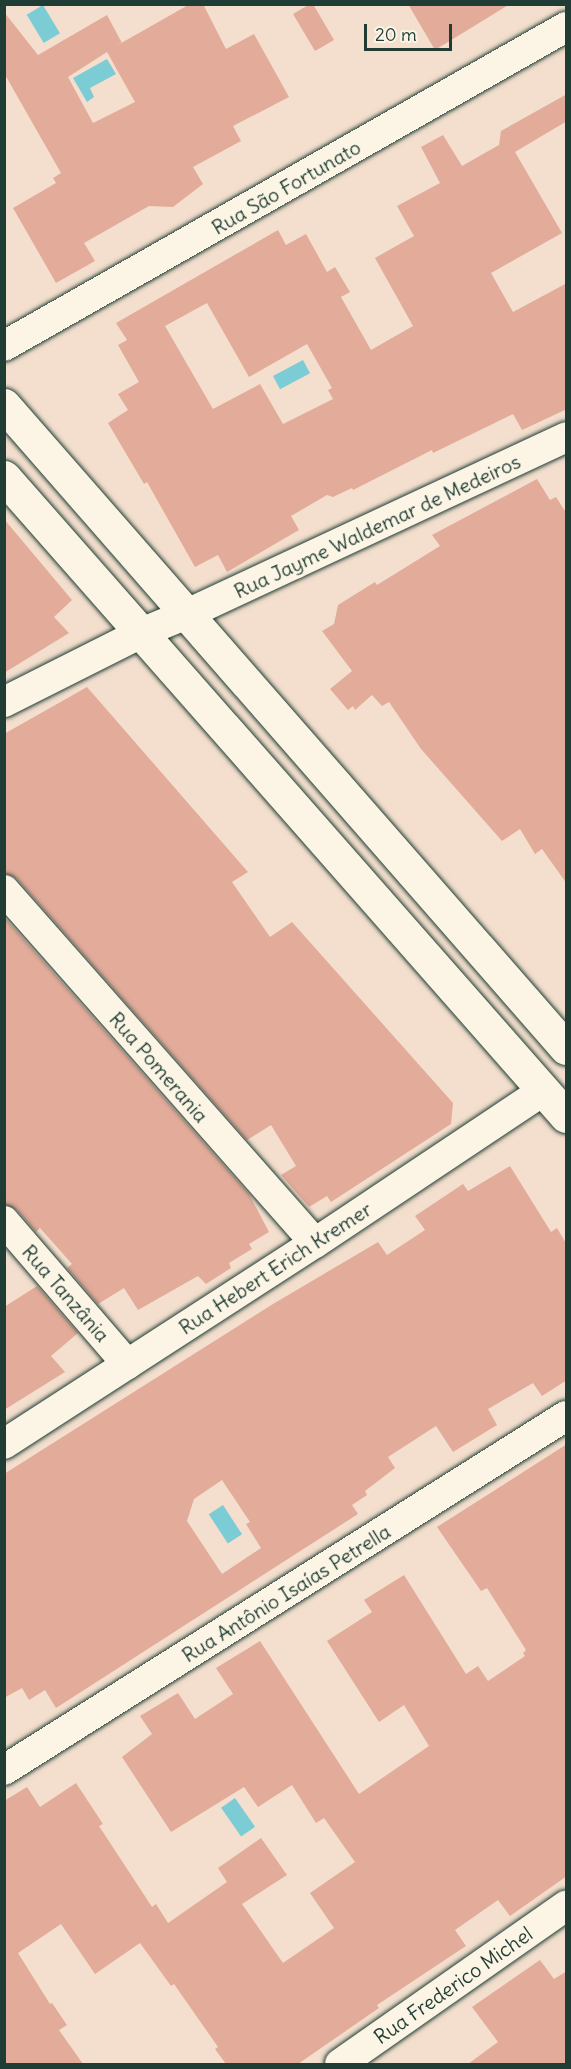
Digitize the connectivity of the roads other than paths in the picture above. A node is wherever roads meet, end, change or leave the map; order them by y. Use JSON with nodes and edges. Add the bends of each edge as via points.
{"nodes":[{"id":1,"x":567,"y":27,"type":"edge"},
{"id":2,"x":4,"y":346,"type":"edge"},
{"id":3,"x":4,"y":405,"type":"edge"},
{"id":4,"x":567,"y":437,"type":"edge"},
{"id":5,"x":4,"y":477,"type":"edge"},
{"id":6,"x":187,"y":614,"type":"junction"},
{"id":7,"x":141,"y":633,"type":"junction"},
{"id":8,"x":4,"y":702,"type":"edge"},
{"id":9,"x":4,"y":890,"type":"edge"},
{"id":10,"x":567,"y":1048,"type":"edge"},
{"id":11,"x":544,"y":1090,"type":"junction"},
{"id":12,"x":567,"y":1116,"type":"edge"},
{"id":13,"x":4,"y":1221,"type":"edge"},
{"id":14,"x":315,"y":1243,"type":"junction"},
{"id":15,"x":127,"y":1364,"type":"junction"},
{"id":16,"x":567,"y":1416,"type":"edge"},
{"id":17,"x":4,"y":1444,"type":"edge"},
{"id":18,"x":4,"y":1770,"type":"edge"},
{"id":19,"x":567,"y":1906,"type":"edge"},
{"id":20,"x":340,"y":2064,"type":"edge"}],
"edges":[{"from":1,"to":2,"type":"street","name":"Rua São Fortunato"},
{"from":3,"to":6,"type":"street"},
{"from":4,"to":6,"type":"street","name":"Rua Jayme Waldemar de Medeiros"},
{"from":5,"to":7,"type":"street"},
{"from":6,"to":7,"type":"street","name":"Rua Jayme Waldemar de Medeiros"},
{"from":6,"to":10,"type":"street"},
{"from":7,"to":8,"type":"street","name":"Rua Jayme Waldemar de Medeiros"},
{"from":7,"to":11,"type":"street"},
{"from":9,"to":14,"type":"street","name":"Rua Pomerania"},
{"from":11,"to":12,"type":"street"},
{"from":11,"to":14,"type":"street","name":"Rua Hebert Erich Kremer"},
{"from":13,"to":15,"type":"street","name":"Rua Tanzânia"},
{"from":14,"to":15,"type":"street","name":"Rua Hebert Erich Kremer"},
{"from":15,"to":17,"type":"street","name":"Rua Hebert Erich Kremer"},
{"from":16,"to":18,"type":"street","name":"Rua Antônio Isaías Petrella"},
{"from":19,"to":20,"type":"street","name":"Rua Frederico Michel"}]}
